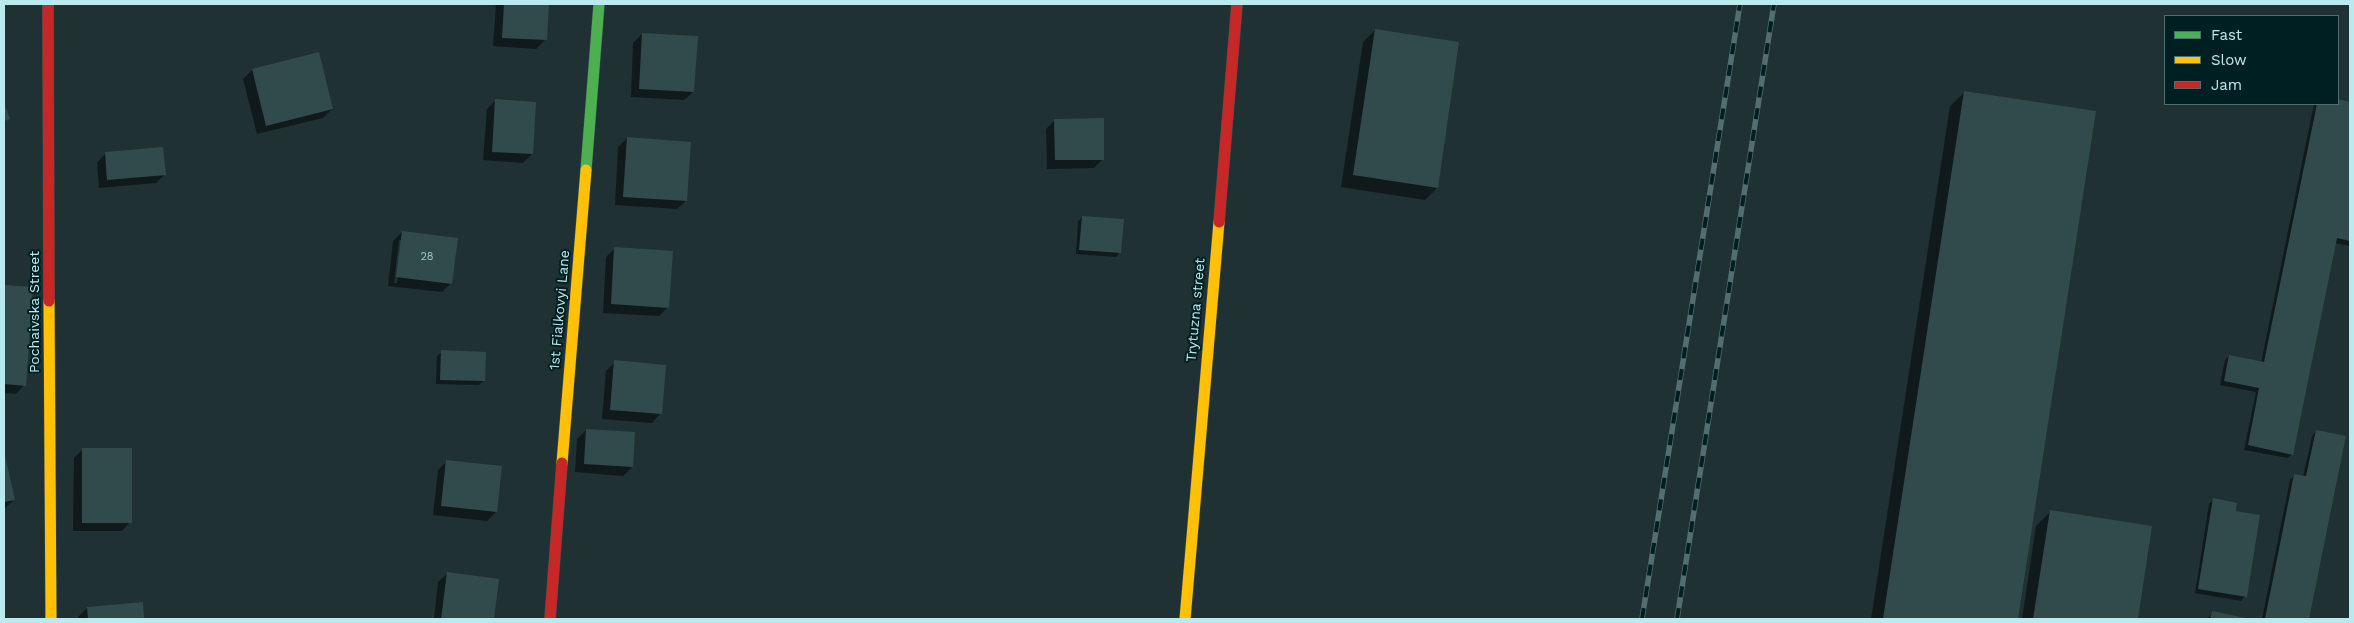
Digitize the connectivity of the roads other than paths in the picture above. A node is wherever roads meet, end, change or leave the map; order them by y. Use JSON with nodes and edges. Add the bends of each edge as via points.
{"nodes":[{"id":1,"x":48,"y":4,"type":"edge"},
{"id":2,"x":599,"y":4,"type":"edge"},
{"id":3,"x":1237,"y":4,"type":"edge"},
{"id":4,"x":51,"y":619,"type":"edge"},
{"id":5,"x":550,"y":619,"type":"edge"},
{"id":6,"x":1185,"y":619,"type":"edge"}],
"edges":[{"from":1,"to":4,"type":"street","name":"Pochaivska Street"},
{"from":2,"to":5,"type":"street","name":"1st Fialkovyi Lane"},
{"from":3,"to":6,"type":"street","name":"Trytuzna street"}]}
